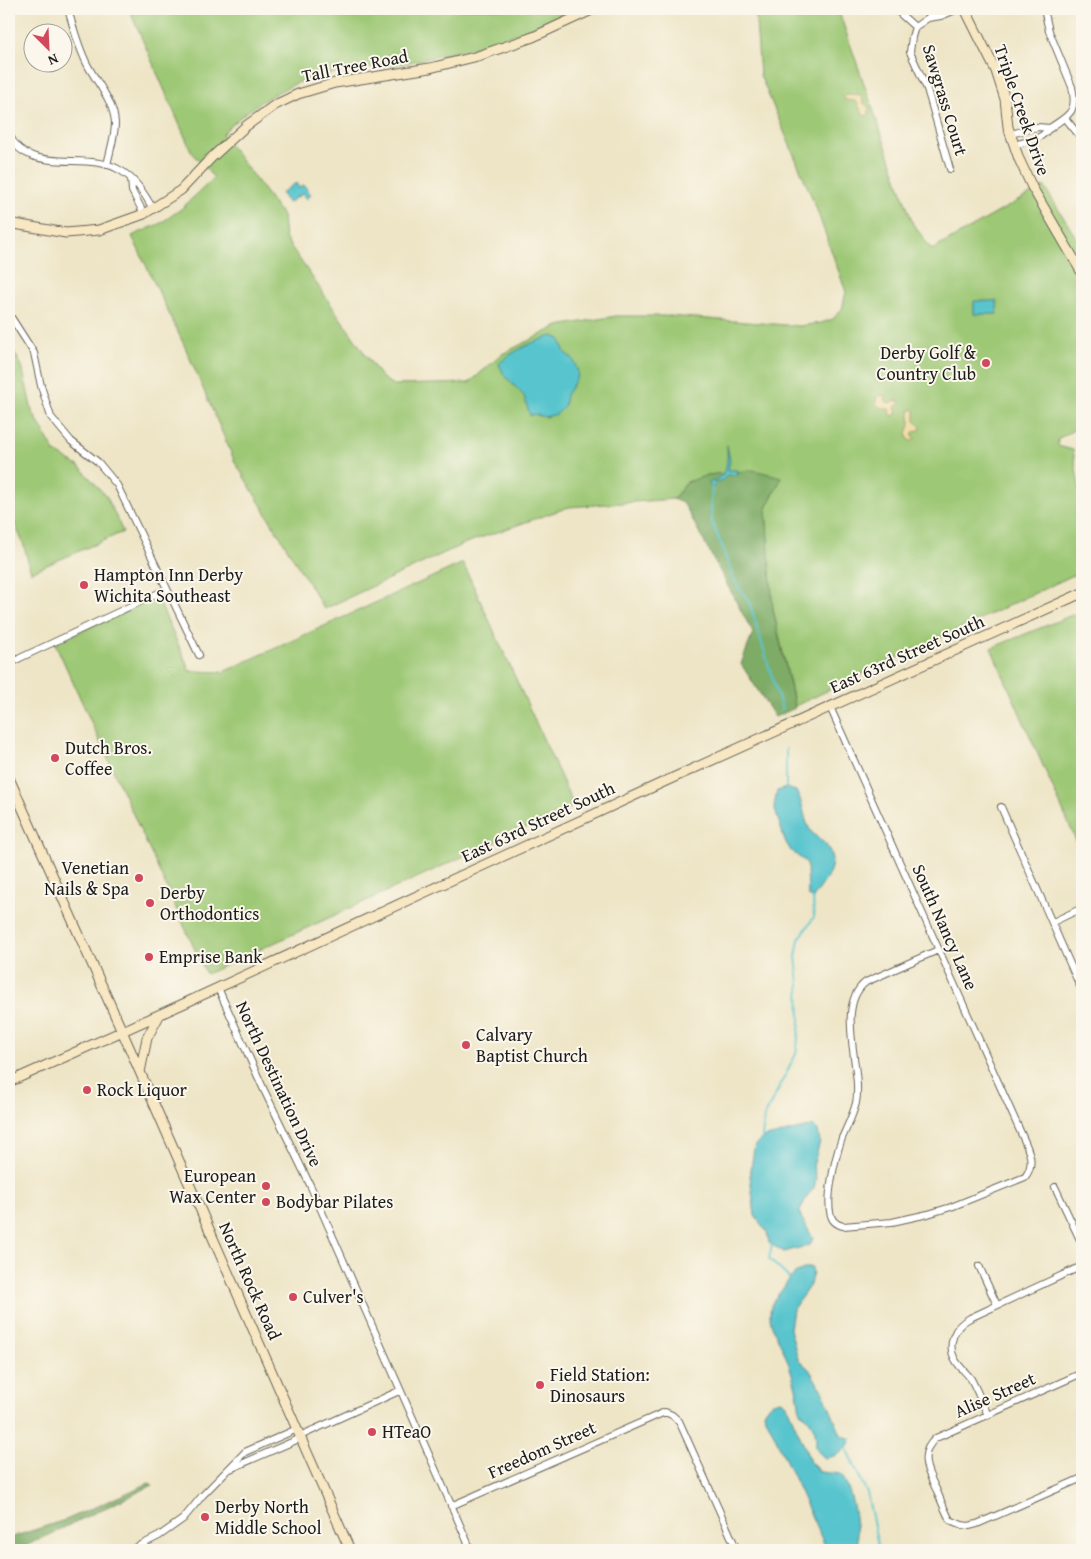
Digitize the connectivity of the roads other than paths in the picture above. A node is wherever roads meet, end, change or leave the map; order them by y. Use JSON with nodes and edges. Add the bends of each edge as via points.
{"nodes":[{"id":1,"x":68,"y":9,"type":"edge"},
{"id":2,"x":594,"y":9,"type":"edge"},
{"id":3,"x":896,"y":9,"type":"edge"},
{"id":4,"x":935,"y":9,"type":"edge"},
{"id":5,"x":958,"y":9,"type":"edge"},
{"id":6,"x":965,"y":9,"type":"edge"},
{"id":7,"x":1044,"y":9,"type":"edge"},
{"id":8,"x":928,"y":18,"type":"junction"},
{"id":9,"x":915,"y":27,"type":"junction"},
{"id":10,"x":1066,"y":119,"type":"junction"},
{"id":11,"x":1051,"y":128,"type":"junction"},
{"id":12,"x":9,"y":134,"type":"edge"},
{"id":13,"x":1011,"y":134,"type":"junction"},
{"id":14,"x":1082,"y":138,"type":"edge"},
{"id":15,"x":1014,"y":145,"type":"junction"},
{"id":16,"x":107,"y":165,"type":"junction"},
{"id":17,"x":950,"y":169,"type":"dead end"},
{"id":18,"x":131,"y":179,"type":"junction"},
{"id":19,"x":153,"y":209,"type":"junction"},
{"id":20,"x":144,"y":214,"type":"junction"},
{"id":21,"x":9,"y":223,"type":"edge"},
{"id":22,"x":1082,"y":273,"type":"edge"},
{"id":23,"x":9,"y":314,"type":"edge"},
{"id":24,"x":1082,"y":428,"type":"edge"},
{"id":25,"x":1082,"y":471,"type":"edge"},
{"id":26,"x":167,"y":589,"type":"junction"},
{"id":27,"x":1082,"y":593,"type":"edge"},
{"id":28,"x":199,"y":654,"type":"dead end"},
{"id":29,"x":20,"y":658,"type":"junction"},
{"id":30,"x":9,"y":660,"type":"edge"},
{"id":31,"x":9,"y":665,"type":"edge"},
{"id":32,"x":830,"y":707,"type":"junction"},
{"id":33,"x":9,"y":778,"type":"edge"},
{"id":34,"x":1002,"y":807,"type":"dead end"},
{"id":35,"x":1082,"y":908,"type":"edge"},
{"id":36,"x":1052,"y":922,"type":"junction"},
{"id":37,"x":938,"y":950,"type":"junction"},
{"id":38,"x":218,"y":988,"type":"junction"},
{"id":39,"x":1082,"y":991,"type":"edge"},
{"id":40,"x":160,"y":1014,"type":"junction"},
{"id":41,"x":122,"y":1031,"type":"junction"},
{"id":42,"x":140,"y":1072,"type":"junction"},
{"id":43,"x":9,"y":1082,"type":"edge"},
{"id":44,"x":1055,"y":1187,"type":"dead end"},
{"id":45,"x":1082,"y":1244,"type":"edge"},
{"id":46,"x":979,"y":1266,"type":"dead end"},
{"id":47,"x":1082,"y":1266,"type":"edge"},
{"id":48,"x":997,"y":1305,"type":"junction"},
{"id":49,"x":1082,"y":1373,"type":"edge"},
{"id":50,"x":399,"y":1391,"type":"junction"},
{"id":51,"x":988,"y":1415,"type":"junction"},
{"id":52,"x":300,"y":1434,"type":"junction"},
{"id":53,"x":225,"y":1472,"type":"junction"},
{"id":54,"x":1082,"y":1478,"type":"edge"},
{"id":55,"x":451,"y":1506,"type":"junction"},
{"id":56,"x":131,"y":1550,"type":"edge"},
{"id":57,"x":350,"y":1550,"type":"edge"},
{"id":58,"x":471,"y":1550,"type":"edge"},
{"id":59,"x":737,"y":1550,"type":"edge"}],
"edges":[{"from":1,"to":16,"type":"street","via":[[80,48],[114,117]]},
{"from":2,"to":19,"type":"main road","name":"Tall Tree Road","via":[[533,37],[478,56],[430,68],[335,83],[298,94],[275,105],[246,126],[181,190]]},
{"from":3,"to":9,"type":"street"},
{"from":4,"to":8,"type":"street","name":"Sawgrass Court"},
{"from":5,"to":8,"type":"street","name":"Sawgrass Court"},
{"from":6,"to":13,"type":"main road","name":"Triple Creek Drive","via":[[996,72]]},
{"from":7,"to":10,"type":"street","via":[[1073,94],[1072,108]]},
{"from":8,"to":9,"type":"street","name":"Sawgrass Court"},
{"from":9,"to":17,"type":"street","name":"Sawgrass Court","via":[[910,52],[927,89]]},
{"from":10,"to":11,"type":"street"},
{"from":10,"to":14,"type":"street"},
{"from":11,"to":13,"type":"street","via":[[1037,127]]},
{"from":11,"to":15,"type":"street","via":[[1040,137]]},
{"from":12,"to":16,"type":"street","via":[[17,146],[30,155]]},
{"from":13,"to":15,"type":"main road","name":"Triple Creek Drive"},
{"from":15,"to":22,"type":"main road","name":"Triple Creek Drive","via":[[1032,188]]},
{"from":16,"to":18,"type":"street"},
{"from":18,"to":19,"type":"street","via":[[141,187]]},
{"from":18,"to":20,"type":"street","via":[[132,191]]},
{"from":19,"to":20,"type":"main road","name":"Tall Tree Road"},
{"from":20,"to":21,"type":"main road","name":"Tall Tree Road","via":[[99,230],[66,233]]},
{"from":23,"to":26,"type":"street","via":[[34,353],[51,417],[70,441],[98,462],[117,485]]},
{"from":24,"to":25,"type":"main road"},
{"from":26,"to":28,"type":"street"},
{"from":26,"to":29,"type":"street"},
{"from":27,"to":32,"type":"main road","name":"East 63rd Street South"},
{"from":29,"to":30,"type":"street"},
{"from":29,"to":31,"type":"street"},
{"from":32,"to":37,"type":"street","name":"South Nancy Lane"},
{"from":32,"to":38,"type":"main road","name":"East 63rd Street South"},
{"from":33,"to":41,"type":"main road","name":"North Rock Road"},
{"from":34,"to":36,"type":"street"},
{"from":35,"to":36,"type":"street"},
{"from":36,"to":39,"type":"street"},
{"from":37,"to":37,"type":"street","name":"South Nancy Lane","via":[[866,982],[854,997],[851,1017],[857,1095],[833,1172],[830,1212],[834,1222],[843,1226],[892,1222],[936,1212],[1019,1180],[1030,1168],[1031,1159]]},
{"from":38,"to":40,"type":"main road","name":"East 63rd Street South"},
{"from":38,"to":50,"type":"street","name":"North Destination Drive","via":[[311,1187]]},
{"from":40,"to":41,"type":"main road","name":"East 63rd Street South"},
{"from":40,"to":42,"type":"main road","via":[[147,1038]]},
{"from":41,"to":42,"type":"main road","name":"North Rock Road"},
{"from":41,"to":43,"type":"main road","name":"East 63rd Street South"},
{"from":42,"to":52,"type":"main road","name":"North Rock Road"},
{"from":44,"to":45,"type":"street"},
{"from":46,"to":48,"type":"street"},
{"from":47,"to":48,"type":"street"},
{"from":48,"to":51,"type":"street","via":[[964,1321],[951,1345],[953,1356],[972,1381]]},
{"from":49,"to":51,"type":"street","name":"Alise Street"},
{"from":50,"to":52,"type":"street"},
{"from":50,"to":55,"type":"street","name":"North Destination Drive"},
{"from":51,"to":54,"type":"street","name":"Alise Street","via":[[936,1438],[926,1451],[927,1472],[948,1516],[956,1523],[977,1524]]},
{"from":52,"to":53,"type":"street"},
{"from":52,"to":53,"type":"street","via":[[246,1452]]},
{"from":52,"to":57,"type":"main road","name":"North Rock Road"},
{"from":53,"to":56,"type":"street","via":[[183,1519]]},
{"from":55,"to":58,"type":"street","name":"North Destination Drive"},
{"from":55,"to":59,"type":"street","name":"Freedom Street","via":[[665,1412],[679,1421]]}]}
